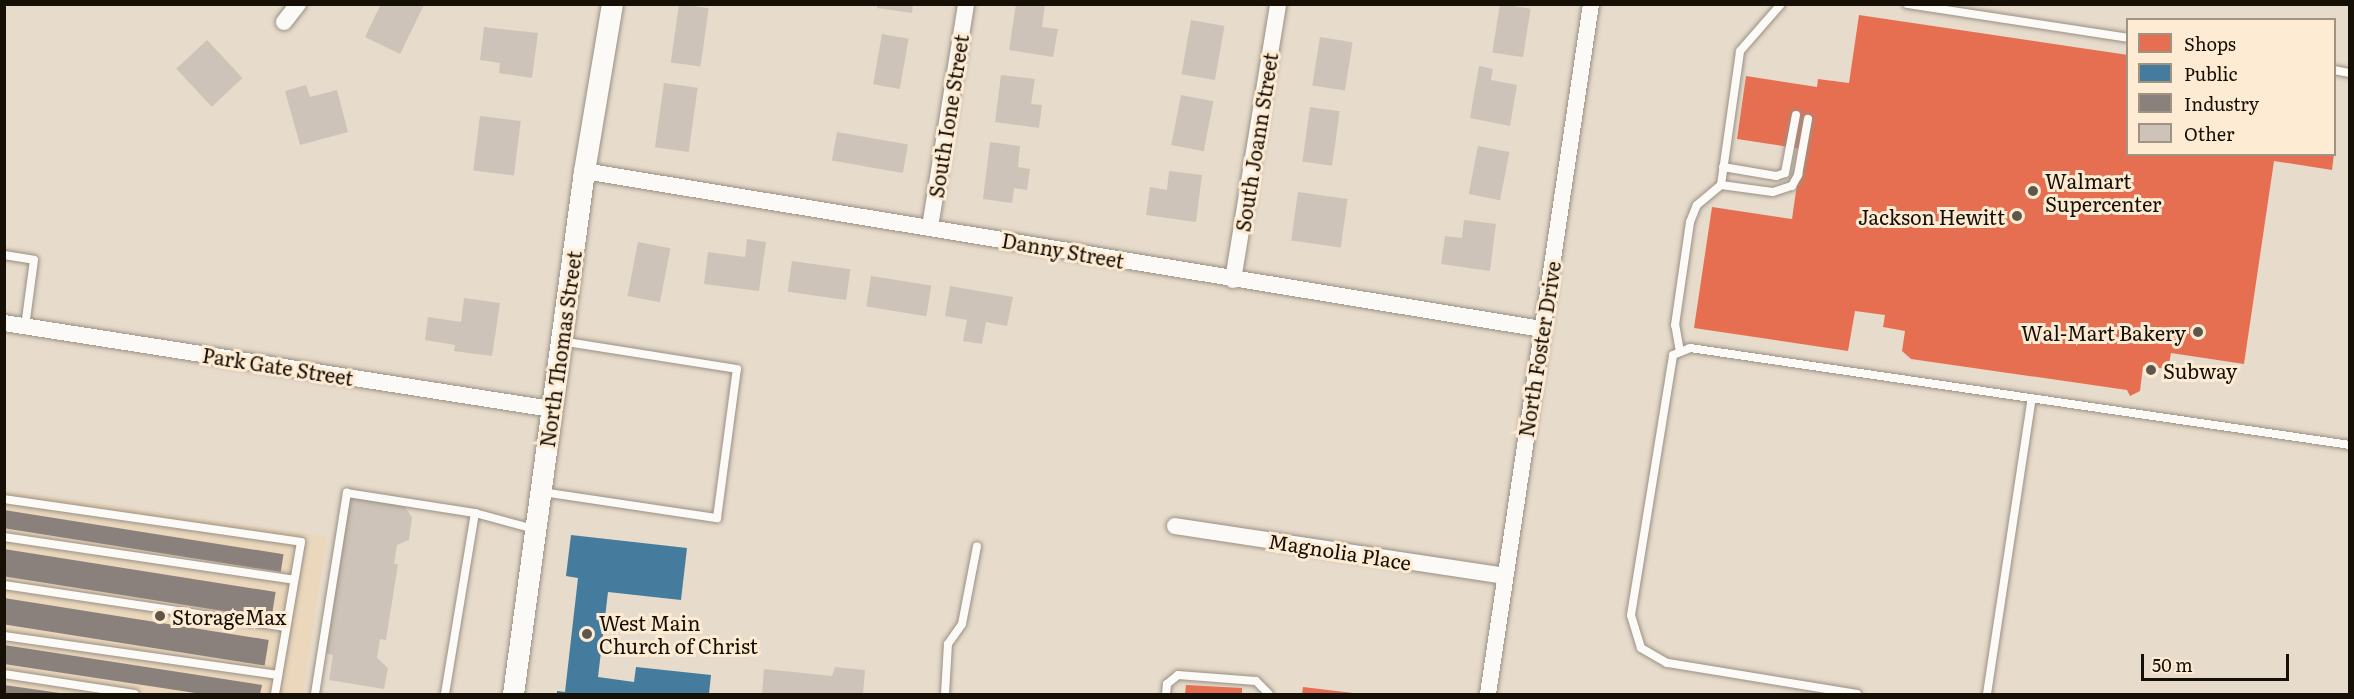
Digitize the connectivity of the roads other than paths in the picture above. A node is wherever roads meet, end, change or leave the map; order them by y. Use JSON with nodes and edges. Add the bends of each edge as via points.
{"nodes":[{"id":1,"x":298,"y":4,"type":"edge"},
{"id":2,"x":612,"y":4,"type":"edge"},
{"id":3,"x":966,"y":4,"type":"edge"},
{"id":4,"x":1278,"y":4,"type":"edge"},
{"id":5,"x":1591,"y":4,"type":"edge"},
{"id":6,"x":1781,"y":4,"type":"edge"},
{"id":7,"x":1907,"y":4,"type":"edge"},
{"id":8,"x":284,"y":22,"type":"dead end"},
{"id":9,"x":2126,"y":39,"type":"edge"},
{"id":10,"x":1796,"y":115,"type":"dead end"},
{"id":11,"x":1808,"y":119,"type":"dead end"},
{"id":12,"x":1724,"y":167,"type":"junction"},
{"id":13,"x":584,"y":171,"type":"junction"},
{"id":14,"x":1721,"y":185,"type":"junction"},
{"id":15,"x":930,"y":227,"type":"junction"},
{"id":16,"x":4,"y":255,"type":"edge"},
{"id":17,"x":1233,"y":280,"type":"junction"},
{"id":18,"x":4,"y":323,"type":"edge"},
{"id":19,"x":25,"y":327,"type":"junction"},
{"id":20,"x":1542,"y":329,"type":"junction"},
{"id":21,"x":561,"y":341,"type":"junction"},
{"id":22,"x":1680,"y":352,"type":"junction"},
{"id":23,"x":2032,"y":398,"type":"junction"},
{"id":24,"x":551,"y":409,"type":"junction"},
{"id":25,"x":2349,"y":445,"type":"edge"},
{"id":26,"x":540,"y":491,"type":"junction"},
{"id":27,"x":4,"y":499,"type":"edge"},
{"id":28,"x":474,"y":513,"type":"junction"},
{"id":29,"x":1175,"y":526,"type":"dead end"},
{"id":30,"x":535,"y":530,"type":"junction"},
{"id":31,"x":4,"y":537,"type":"edge"},
{"id":32,"x":977,"y":546,"type":"dead end"},
{"id":33,"x":1504,"y":576,"type":"junction"},
{"id":34,"x":294,"y":580,"type":"junction"},
{"id":35,"x":4,"y":585,"type":"edge"},
{"id":36,"x":286,"y":627,"type":"junction"},
{"id":37,"x":4,"y":636,"type":"edge"},
{"id":38,"x":4,"y":674,"type":"edge"},
{"id":39,"x":278,"y":675,"type":"junction"},
{"id":40,"x":134,"y":694,"type":"edge"},
{"id":41,"x":275,"y":694,"type":"edge"},
{"id":42,"x":315,"y":694,"type":"edge"},
{"id":43,"x":445,"y":694,"type":"edge"},
{"id":44,"x":513,"y":694,"type":"edge"},
{"id":45,"x":945,"y":694,"type":"edge"},
{"id":46,"x":1166,"y":694,"type":"edge"},
{"id":47,"x":1269,"y":694,"type":"edge"},
{"id":48,"x":1488,"y":694,"type":"edge"},
{"id":49,"x":1859,"y":694,"type":"edge"},
{"id":50,"x":1987,"y":694,"type":"edge"}],
"edges":[{"from":1,"to":8,"type":"street"},
{"from":2,"to":13,"type":"street","name":"North Thomas Street"},
{"from":3,"to":15,"type":"street","name":"South Ione Street"},
{"from":4,"to":17,"type":"street","name":"South Joann Street"},
{"from":5,"to":20,"type":"street","name":"North Foster Drive"},
{"from":6,"to":12,"type":"lane","via":[[1740,51]]},
{"from":7,"to":9,"type":"lane"},
{"from":10,"to":12,"type":"lane","via":[[1785,173],[1776,176]]},
{"from":11,"to":14,"type":"lane","via":[[1798,175],[1792,186],[1773,192]]},
{"from":12,"to":14,"type":"lane"},
{"from":13,"to":15,"type":"street","name":"Danny Street"},
{"from":13,"to":21,"type":"street","name":"North Thomas Street"},
{"from":14,"to":22,"type":"lane","via":[[1696,205],[1690,222],[1675,325]]},
{"from":15,"to":17,"type":"street","name":"Danny Street"},
{"from":16,"to":19,"type":"lane","via":[[34,260]]},
{"from":17,"to":20,"type":"street","name":"Danny Street"},
{"from":18,"to":19,"type":"street","name":"Park Gate Street"},
{"from":19,"to":24,"type":"street","name":"Park Gate Street"},
{"from":20,"to":33,"type":"street","name":"North Foster Drive"},
{"from":21,"to":24,"type":"street","name":"North Thomas Street"},
{"from":21,"to":26,"type":"lane","via":[[737,369],[717,518]]},
{"from":22,"to":23,"type":"lane","via":[[1690,348]]},
{"from":22,"to":49,"type":"lane","via":[[1673,355],[1631,615],[1641,648],[1667,663]]},
{"from":23,"to":25,"type":"lane"},
{"from":23,"to":50,"type":"lane"},
{"from":24,"to":26,"type":"street","name":"North Thomas Street"},
{"from":26,"to":30,"type":"street","name":"North Thomas Street"},
{"from":27,"to":34,"type":"lane","via":[[301,542]]},
{"from":28,"to":30,"type":"lane"},
{"from":28,"to":42,"type":"lane","via":[[347,494]]},
{"from":28,"to":43,"type":"lane"},
{"from":29,"to":33,"type":"street","name":"Magnolia Place"},
{"from":30,"to":44,"type":"street","name":"North Thomas Street"},
{"from":31,"to":34,"type":"lane"},
{"from":32,"to":45,"type":"lane","via":[[962,624],[948,644]]},
{"from":33,"to":48,"type":"street","name":"North Foster Drive"},
{"from":34,"to":36,"type":"lane"},
{"from":35,"to":36,"type":"lane"},
{"from":36,"to":39,"type":"lane"},
{"from":37,"to":39,"type":"lane"},
{"from":38,"to":40,"type":"lane"},
{"from":39,"to":41,"type":"lane"},
{"from":46,"to":47,"type":"lane","via":[[1167,684],[1178,675],[1256,681]]}]}
